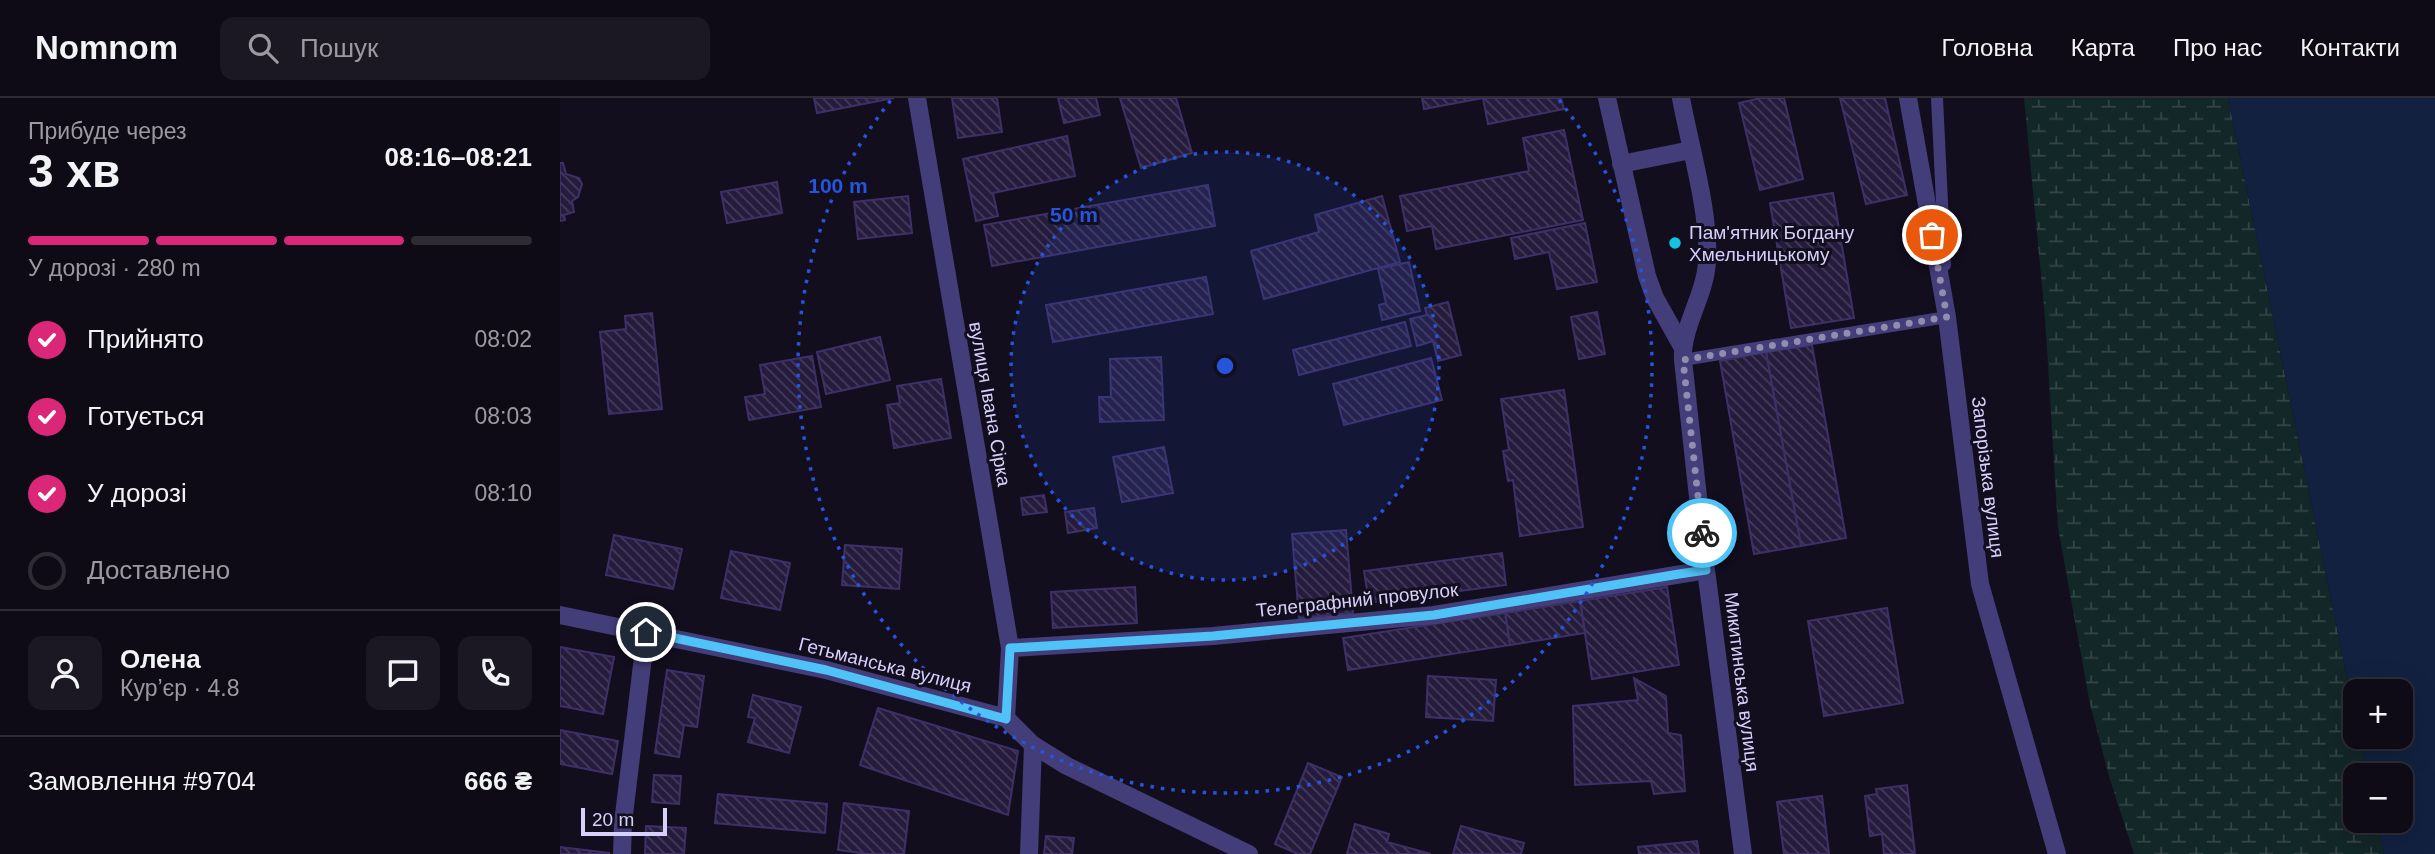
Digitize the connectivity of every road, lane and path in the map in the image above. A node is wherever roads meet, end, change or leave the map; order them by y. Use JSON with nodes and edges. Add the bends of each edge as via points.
{"nodes":[{"id":1,"x":917,"y":98,"type":"edge"},
{"id":2,"x":1607,"y":98,"type":"edge"},
{"id":3,"x":1681,"y":98,"type":"edge"},
{"id":4,"x":1908,"y":98,"type":"edge"},
{"id":5,"x":1937,"y":98,"type":"edge"},
{"id":6,"x":1691,"y":150,"type":"junction"},
{"id":7,"x":1621,"y":164,"type":"junction"},
{"id":8,"x":1947,"y":317,"type":"junction"},
{"id":9,"x":1683,"y":354,"type":"junction"},
{"id":10,"x":1706,"y":570,"type":"junction"},
{"id":11,"x":560,"y":615,"type":"edge"},
{"id":12,"x":646,"y":632,"type":"junction"},
{"id":13,"x":1010,"y":648,"type":"junction"},
{"id":14,"x":1006,"y":719,"type":"junction"},
{"id":15,"x":1033,"y":745,"type":"junction"},
{"id":16,"x":622,"y":854,"type":"edge"},
{"id":17,"x":1028,"y":854,"type":"edge"},
{"id":18,"x":1249,"y":854,"type":"edge"},
{"id":19,"x":1743,"y":854,"type":"edge"},
{"id":20,"x":2057,"y":854,"type":"edge"}],
"edges":[{"from":1,"to":13,"type":"street","name":"вулиця Івана Сірка"},
{"from":2,"to":7,"type":"street","name":"Микитинська вулиця"},
{"from":3,"to":6,"type":"street","name":"Микитинська вулиця"},
{"from":4,"to":8,"type":"street","name":"Запорізька вулиця"},
{"from":5,"to":8,"type":"lane"},
{"from":6,"to":7,"type":"street"},
{"from":6,"to":9,"type":"street","name":"Микитинська вулиця","via":[[1707,226],[1707,262]]},
{"from":7,"to":9,"type":"street","name":"Микитинська вулиця","via":[[1647,276]]},
{"from":8,"to":9,"type":"lane"},
{"from":8,"to":20,"type":"street","name":"Запорізька вулиця","via":[[1980,584]]},
{"from":9,"to":10,"type":"street","name":"Микитинська вулиця"},
{"from":10,"to":13,"type":"street","name":"Телеграфний провулок","via":[[1434,615],[1213,636]]},
{"from":10,"to":19,"type":"street","name":"Микитинська вулиця"},
{"from":11,"to":12,"type":"street","name":"Гетьманська вулиця"},
{"from":12,"to":14,"type":"street","name":"Гетьманська вулиця","via":[[826,670]]},
{"from":12,"to":16,"type":"street"},
{"from":13,"to":14,"type":"street","name":"вулиця Івана Сірка"},
{"from":14,"to":15,"type":"street","name":"Гетьманська вулиця"},
{"from":15,"to":17,"type":"street"},
{"from":15,"to":18,"type":"street","name":"Гетьманська вулиця"}]}
